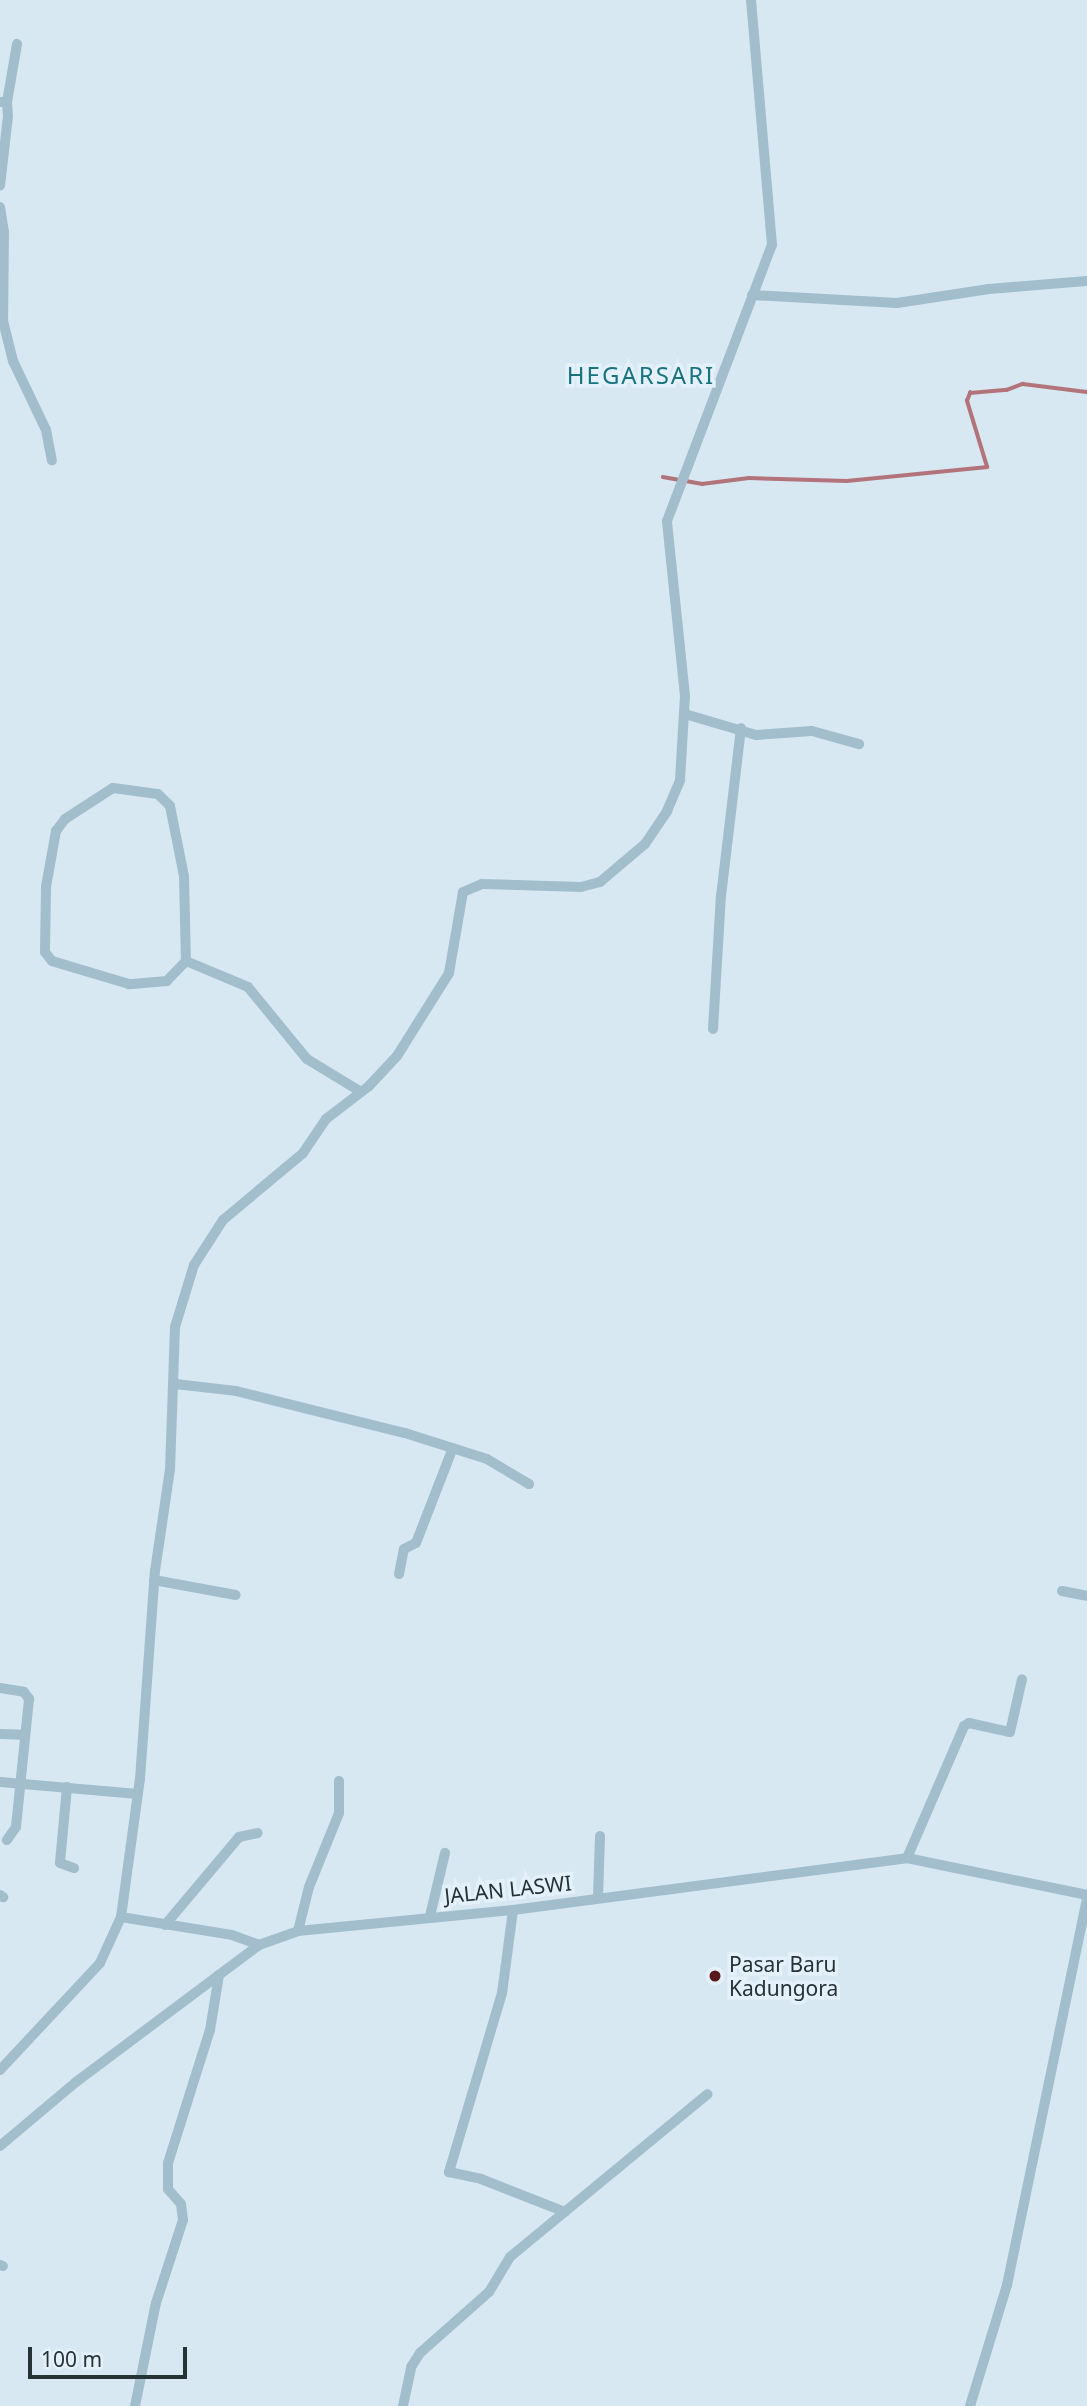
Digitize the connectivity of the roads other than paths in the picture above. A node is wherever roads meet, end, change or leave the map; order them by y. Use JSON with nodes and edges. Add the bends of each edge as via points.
{"nodes":[{"id":1,"x":751,"y":0,"type":"edge"},
{"id":2,"x":17,"y":44,"type":"dead end"},
{"id":3,"x":4,"y":102,"type":"edge"},
{"id":4,"x":0,"y":186,"type":"edge"},
{"id":5,"x":0,"y":207,"type":"edge"},
{"id":6,"x":1087,"y":281,"type":"edge"},
{"id":7,"x":752,"y":295,"type":"junction"},
{"id":8,"x":52,"y":460,"type":"dead end"},
{"id":9,"x":685,"y":714,"type":"junction"},
{"id":10,"x":741,"y":728,"type":"junction"},
{"id":11,"x":859,"y":744,"type":"dead end"},
{"id":12,"x":186,"y":961,"type":"junction"},
{"id":13,"x":713,"y":1029,"type":"dead end"},
{"id":14,"x":361,"y":1092,"type":"junction"},
{"id":15,"x":175,"y":1384,"type":"junction"},
{"id":16,"x":452,"y":1450,"type":"junction"},
{"id":17,"x":529,"y":1484,"type":"dead end"},
{"id":18,"x":399,"y":1574,"type":"dead end"},
{"id":19,"x":154,"y":1580,"type":"junction"},
{"id":20,"x":1062,"y":1591,"type":"dead end"},
{"id":21,"x":236,"y":1595,"type":"dead end"},
{"id":22,"x":1087,"y":1596,"type":"edge"},
{"id":23,"x":1023,"y":1679,"type":"dead end"},
{"id":24,"x":0,"y":1688,"type":"edge"},
{"id":25,"x":0,"y":1734,"type":"edge"},
{"id":26,"x":24,"y":1735,"type":"junction"},
{"id":27,"x":339,"y":1781,"type":"dead end"},
{"id":28,"x":0,"y":1782,"type":"edge"},
{"id":29,"x":20,"y":1784,"type":"junction"},
{"id":30,"x":67,"y":1787,"type":"junction"},
{"id":31,"x":137,"y":1794,"type":"junction"},
{"id":32,"x":258,"y":1832,"type":"dead end"},
{"id":33,"x":600,"y":1836,"type":"dead end"},
{"id":34,"x":7,"y":1840,"type":"dead end"},
{"id":35,"x":445,"y":1853,"type":"dead end"},
{"id":36,"x":907,"y":1858,"type":"junction"},
{"id":37,"x":74,"y":1868,"type":"dead end"},
{"id":38,"x":1087,"y":1896,"type":"edge"},
{"id":39,"x":598,"y":1898,"type":"junction"},
{"id":40,"x":513,"y":1910,"type":"junction"},
{"id":41,"x":430,"y":1916,"type":"junction"},
{"id":42,"x":121,"y":1917,"type":"junction"},
{"id":43,"x":165,"y":1925,"type":"junction"},
{"id":44,"x":298,"y":1931,"type":"junction"},
{"id":45,"x":259,"y":1945,"type":"junction"},
{"id":46,"x":219,"y":1975,"type":"junction"},
{"id":47,"x":0,"y":2070,"type":"edge"},
{"id":48,"x":708,"y":2094,"type":"dead end"},
{"id":49,"x":0,"y":2146,"type":"edge"},
{"id":50,"x":565,"y":2212,"type":"junction"},
{"id":51,"x":135,"y":2406,"type":"edge"},
{"id":52,"x":403,"y":2406,"type":"edge"},
{"id":53,"x":970,"y":2406,"type":"edge"}],
"edges":[{"from":1,"to":7,"type":"street","via":[[773,225],[772,245]]},
{"from":2,"to":3,"type":"street"},
{"from":3,"to":4,"type":"street"},
{"from":5,"to":8,"type":"street","via":[[3,321],[13,360],[46,430]]},
{"from":6,"to":7,"type":"street","via":[[898,303]]},
{"from":7,"to":9,"type":"street","via":[[667,521]]},
{"from":9,"to":10,"type":"street"},
{"from":9,"to":14,"type":"street","via":[[680,780],[645,844],[600,882],[581,887],[482,884],[463,892],[449,973],[397,1056]]},
{"from":10,"to":11,"type":"street","via":[[765,736],[787,730],[812,732]]},
{"from":10,"to":13,"type":"street","via":[[720,901]]},
{"from":12,"to":12,"type":"street","via":[[185,888],[170,806],[158,794],[113,788],[65,819],[56,831],[46,887],[45,952],[52,961],[129,984],[167,981]]},
{"from":12,"to":14,"type":"street","via":[[248,987],[307,1059]]},
{"from":14,"to":15,"type":"street","via":[[326,1119],[296,1160],[223,1220],[194,1265],[175,1327]]},
{"from":15,"to":16,"type":"street","via":[[236,1391],[307,1407]]},
{"from":15,"to":19,"type":"street","via":[[170,1469]]},
{"from":16,"to":17,"type":"street","via":[[513,1471]]},
{"from":16,"to":18,"type":"street","via":[[416,1543],[403,1552]]},
{"from":19,"to":21,"type":"street"},
{"from":19,"to":31,"type":"street"},
{"from":20,"to":22,"type":"street"},
{"from":23,"to":36,"type":"street","via":[[1010,1732],[969,1723],[964,1726]]},
{"from":24,"to":26,"type":"street","via":[[28,1694]]},
{"from":25,"to":26,"type":"street"},
{"from":26,"to":29,"type":"street"},
{"from":27,"to":44,"type":"street","via":[[339,1813],[309,1887]]},
{"from":28,"to":29,"type":"street"},
{"from":29,"to":30,"type":"street"},
{"from":29,"to":34,"type":"street","via":[[16,1827]]},
{"from":30,"to":31,"type":"street"},
{"from":30,"to":37,"type":"street","via":[[60,1863]]},
{"from":31,"to":42,"type":"street"},
{"from":32,"to":43,"type":"street","via":[[239,1837]]},
{"from":33,"to":39,"type":"street"},
{"from":35,"to":41,"type":"street"},
{"from":36,"to":38,"type":"street","name":"JALAN LASWI"},
{"from":36,"to":39,"type":"street","name":"JALAN LASWI"},
{"from":38,"to":53,"type":"street","via":[[1007,2285]]},
{"from":39,"to":40,"type":"street","name":"JALAN LASWI"},
{"from":40,"to":41,"type":"street","name":"JALAN LASWI"},
{"from":40,"to":50,"type":"street","via":[[502,1993],[449,2172],[481,2179]]},
{"from":41,"to":44,"type":"street","name":"JALAN LASWI"},
{"from":42,"to":43,"type":"street"},
{"from":42,"to":47,"type":"street","via":[[100,1962]]},
{"from":43,"to":45,"type":"street"},
{"from":44,"to":45,"type":"street","name":"JALAN LASWI"},
{"from":45,"to":46,"type":"street","name":"JALAN LASWI"},
{"from":46,"to":49,"type":"street","name":"JALAN LASWI","via":[[76,2082]]},
{"from":46,"to":51,"type":"street","via":[[210,2030],[165,2178],[181,2204],[183,2220],[156,2303]]},
{"from":48,"to":50,"type":"street"},
{"from":50,"to":52,"type":"street","via":[[510,2257],[489,2292],[420,2353],[411,2367]]}]}
